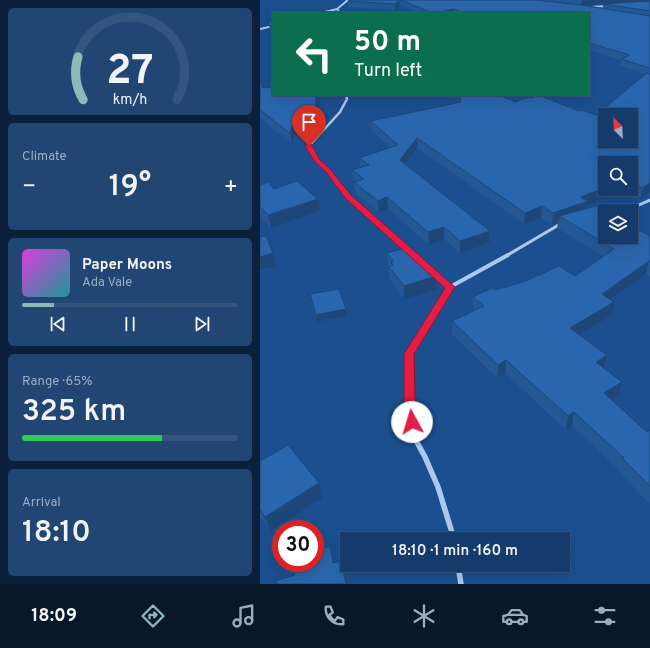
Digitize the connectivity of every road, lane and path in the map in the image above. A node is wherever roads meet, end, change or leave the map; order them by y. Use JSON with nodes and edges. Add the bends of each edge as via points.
{"nodes":[{"id":1,"x":348,"y":0,"type":"edge"},
{"id":2,"x":611,"y":6,"type":"edge"},
{"id":3,"x":588,"y":7,"type":"edge"},
{"id":4,"x":338,"y":9,"type":"junction"},
{"id":5,"x":325,"y":12,"type":"edge"},
{"id":6,"x":340,"y":12,"type":"edge"},
{"id":7,"x":272,"y":26,"type":"edge"},
{"id":8,"x":260,"y":29,"type":"edge"},
{"id":9,"x":346,"y":96,"type":"edge"},
{"id":10,"x":650,"y":200,"type":"edge"},
{"id":11,"x":638,"y":205,"type":"edge"},
{"id":12,"x":564,"y":222,"type":"edge"},
{"id":13,"x":416,"y":256,"type":"edge"},
{"id":14,"x":421,"y":261,"type":"edge"},
{"id":15,"x":450,"y":287,"type":"junction"},
{"id":16,"x":452,"y":532,"type":"edge"},
{"id":17,"x":459,"y":572,"type":"edge"},
{"id":18,"x":461,"y":584,"type":"edge"}],
"edges":[{"from":1,"to":4,"type":"street"},
{"from":2,"to":3,"type":"street"},
{"from":4,"to":5,"type":"street"},
{"from":4,"to":6,"type":"street"},
{"from":7,"to":8,"type":"street"},
{"from":9,"to":13,"type":"street","via":[[340,112],[309,146],[317,161],[328,170],[348,197]]},
{"from":10,"to":11,"type":"street"},
{"from":12,"to":15,"type":"street"},
{"from":14,"to":15,"type":"street"},
{"from":15,"to":16,"type":"street","via":[[409,354],[409,398],[413,435],[438,487]]},
{"from":17,"to":18,"type":"street"}]}
